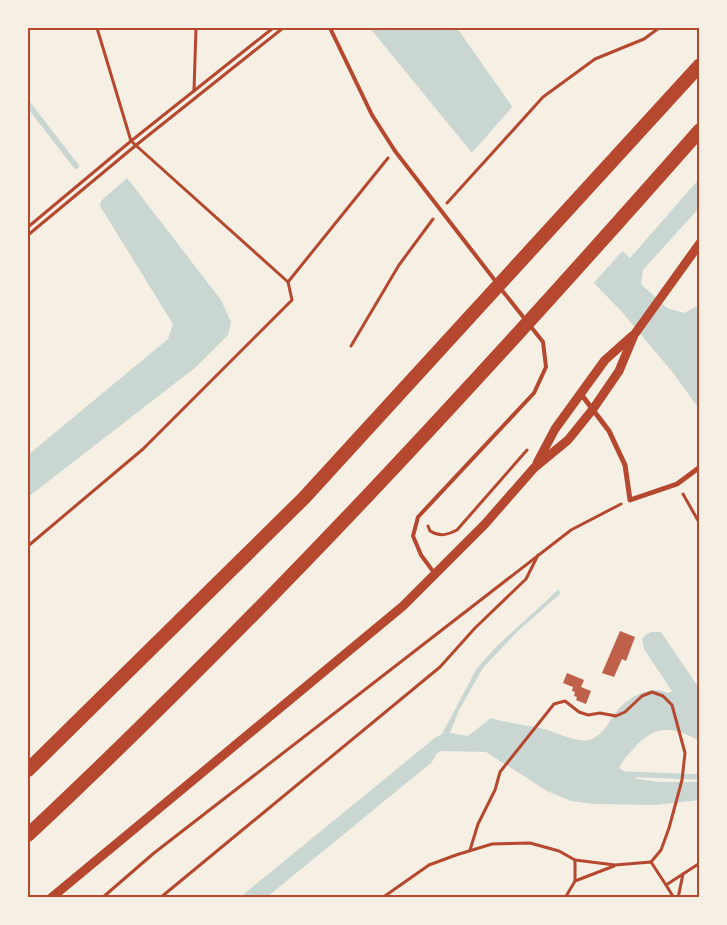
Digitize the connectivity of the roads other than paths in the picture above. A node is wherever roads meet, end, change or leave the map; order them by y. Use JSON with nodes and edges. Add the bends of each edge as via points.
{"nodes":[{"id":1,"x":330,"y":28,"type":"edge"},
{"id":2,"x":700,"y":65,"type":"edge"},
{"id":3,"x":700,"y":130,"type":"edge"},
{"id":4,"x":700,"y":242,"type":"edge"},
{"id":5,"x":634,"y":335,"type":"junction"},
{"id":6,"x":581,"y":394,"type":"junction"},
{"id":7,"x":593,"y":409,"type":"junction"},
{"id":8,"x":700,"y":467,"type":"edge"},
{"id":9,"x":534,"y":468,"type":"junction"},
{"id":10,"x":435,"y":574,"type":"junction"},
{"id":11,"x":28,"y":770,"type":"edge"},
{"id":12,"x":28,"y":835,"type":"edge"},
{"id":13,"x":51,"y":898,"type":"edge"}],
"edges":[{"from":1,"to":10,"type":"lane","via":[[372,115],[395,150],[543,342],[546,367],[534,393],[418,517],[413,536],[421,555]]},
{"from":2,"to":11,"type":"highway","via":[[304,498]]},
{"from":3,"to":12,"type":"highway","via":[[515,338],[306,561]]},
{"from":4,"to":5,"type":"street"},
{"from":5,"to":6,"type":"street","via":[[605,360]]},
{"from":5,"to":7,"type":"street","via":[[619,371]]},
{"from":6,"to":7,"type":"street"},
{"from":6,"to":9,"type":"street","via":[[555,429]]},
{"from":7,"to":8,"type":"street","via":[[609,431],[625,464],[630,500],[677,484]]},
{"from":7,"to":9,"type":"street","via":[[568,440]]},
{"from":9,"to":10,"type":"street"},
{"from":10,"to":13,"type":"street","via":[[369,635]]}]}
